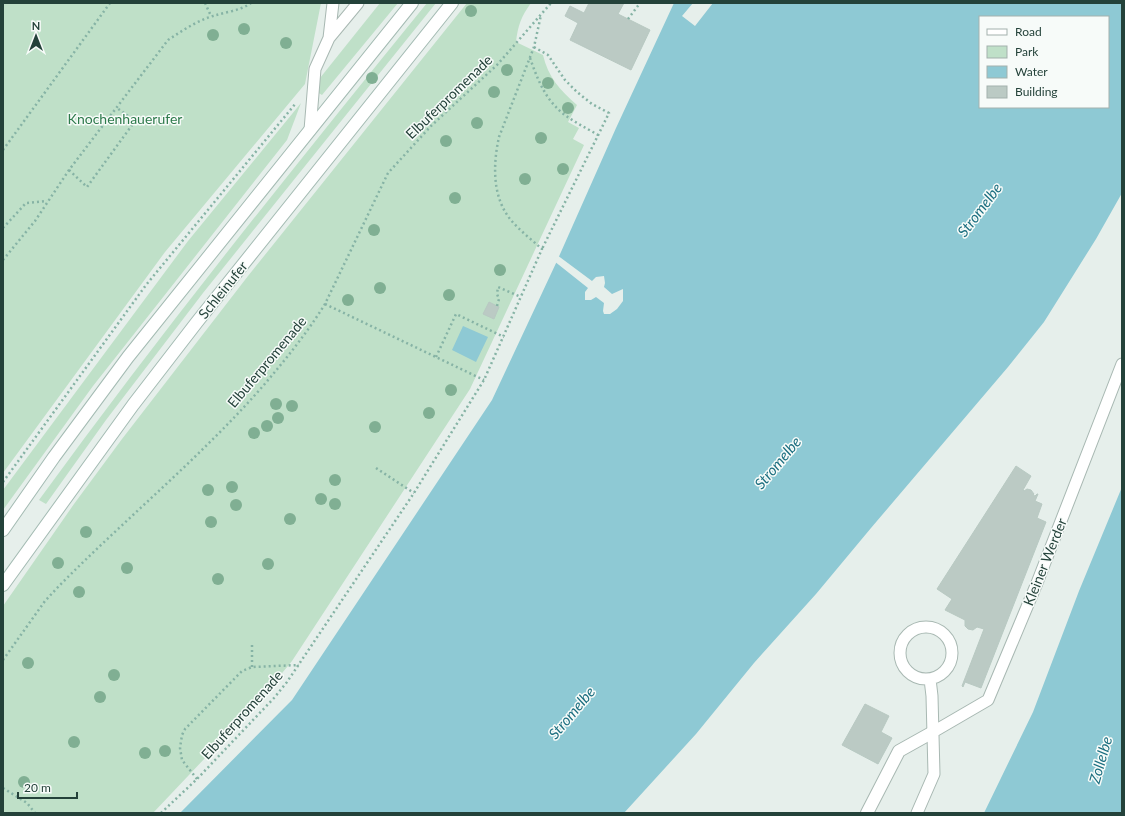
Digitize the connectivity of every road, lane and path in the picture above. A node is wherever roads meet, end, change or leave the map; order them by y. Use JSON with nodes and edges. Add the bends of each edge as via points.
{"nodes":[{"id":1,"x":110,"y":3,"type":"edge"},
{"id":2,"x":205,"y":3,"type":"edge"},
{"id":3,"x":251,"y":3,"type":"edge"},
{"id":4,"x":333,"y":3,"type":"edge"},
{"id":5,"x":358,"y":3,"type":"edge"},
{"id":6,"x":412,"y":3,"type":"edge"},
{"id":7,"x":452,"y":3,"type":"edge"},
{"id":8,"x":551,"y":3,"type":"edge"},
{"id":9,"x":640,"y":3,"type":"edge"},
{"id":10,"x":542,"y":15,"type":"junction"},
{"id":11,"x":211,"y":16,"type":"junction"},
{"id":12,"x":628,"y":19,"type":"dead end"},
{"id":13,"x":329,"y":38,"type":"junction"},
{"id":14,"x":534,"y":47,"type":"junction"},
{"id":15,"x":530,"y":58,"type":"junction"},
{"id":16,"x":313,"y":83,"type":"junction"},
{"id":17,"x":117,"y":108,"type":"junction"},
{"id":18,"x":310,"y":130,"type":"junction"},
{"id":19,"x":598,"y":135,"type":"junction"},
{"id":20,"x":3,"y":150,"type":"edge"},
{"id":21,"x":69,"y":170,"type":"junction"},
{"id":22,"x":47,"y":201,"type":"junction"},
{"id":23,"x":3,"y":228,"type":"edge"},
{"id":24,"x":542,"y":249,"type":"junction"},
{"id":25,"x":3,"y":260,"type":"edge"},
{"id":26,"x":521,"y":297,"type":"junction"},
{"id":27,"x":325,"y":304,"type":"junction"},
{"id":28,"x":497,"y":306,"type":"dead end"},
{"id":29,"x":504,"y":337,"type":"junction"},
{"id":30,"x":436,"y":357,"type":"junction"},
{"id":31,"x":1122,"y":364,"type":"edge"},
{"id":32,"x":484,"y":380,"type":"junction"},
{"id":33,"x":376,"y":468,"type":"dead end"},
{"id":34,"x":3,"y":482,"type":"edge"},
{"id":35,"x":414,"y":493,"type":"junction"},
{"id":36,"x":3,"y":530,"type":"edge"},
{"id":37,"x":3,"y":585,"type":"edge"},
{"id":38,"x":252,"y":644,"type":"dead end"},
{"id":39,"x":3,"y":660,"type":"edge"},
{"id":40,"x":299,"y":665,"type":"junction"},
{"id":41,"x":252,"y":667,"type":"junction"},
{"id":42,"x":930,"y":679,"type":"junction"},
{"id":43,"x":933,"y":732,"type":"junction"},
{"id":44,"x":197,"y":779,"type":"junction"},
{"id":45,"x":3,"y":788,"type":"edge"},
{"id":46,"x":35,"y":813,"type":"edge"},
{"id":47,"x":161,"y":813,"type":"edge"},
{"id":48,"x":867,"y":813,"type":"edge"},
{"id":49,"x":917,"y":813,"type":"edge"}],
"edges":[{"from":1,"to":20,"type":"path"},
{"from":2,"to":11,"type":"path"},
{"from":3,"to":11,"type":"path","via":[[231,12]]},
{"from":4,"to":13,"type":"lane"},
{"from":5,"to":13,"type":"lane"},
{"from":6,"to":18,"type":"main road"},
{"from":7,"to":37,"type":"main road","name":"Schleinufer","via":[[192,328]]},
{"from":8,"to":10,"type":"path","name":"Elbuferpromenade"},
{"from":9,"to":12,"type":"path"},
{"from":10,"to":14,"type":"path","name":"Elbuferpromenade"},
{"from":10,"to":27,"type":"path","name":"Elbuferpromenade","via":[[496,65],[430,126],[388,173]]},
{"from":11,"to":17,"type":"path","via":[[185,28],[168,40]]},
{"from":13,"to":16,"type":"lane","via":[[316,65]]},
{"from":14,"to":15,"type":"path","name":"Elbuferpromenade"},
{"from":14,"to":19,"type":"path","name":"Elbuferpromenade","via":[[548,55],[565,80],[577,92],[609,113]]},
{"from":15,"to":19,"type":"path","via":[[543,89],[556,108]]},
{"from":15,"to":24,"type":"path","name":"Elbuferpromenade","via":[[498,137],[494,169],[502,204],[510,219]]},
{"from":16,"to":18,"type":"lane"},
{"from":16,"to":34,"type":"path","via":[[146,285]]},
{"from":17,"to":21,"type":"path"},
{"from":17,"to":21,"type":"path","via":[[135,121],[87,186]]},
{"from":18,"to":36,"type":"main road","via":[[128,357]]},
{"from":19,"to":24,"type":"path","name":"Elbuferpromenade"},
{"from":21,"to":22,"type":"path"},
{"from":22,"to":23,"type":"path","via":[[26,204]]},
{"from":22,"to":25,"type":"path","via":[[35,221]]},
{"from":24,"to":26,"type":"path","name":"Elbuferpromenade"},
{"from":26,"to":28,"type":"path","via":[[498,287]]},
{"from":26,"to":29,"type":"path","name":"Elbuferpromenade"},
{"from":27,"to":30,"type":"path"},
{"from":27,"to":39,"type":"path","name":"Elbuferpromenade","via":[[291,353],[250,401],[187,465],[58,587]]},
{"from":29,"to":30,"type":"path","via":[[456,314]]},
{"from":29,"to":32,"type":"path","name":"Elbuferpromenade"},
{"from":30,"to":32,"type":"path"},
{"from":31,"to":43,"type":"lane","name":"Kleiner Werder","via":[[1037,583],[988,700]]},
{"from":32,"to":35,"type":"path","name":"Elbuferpromenade"},
{"from":33,"to":35,"type":"path"},
{"from":35,"to":40,"type":"path","name":"Elbuferpromenade"},
{"from":38,"to":41,"type":"path"},
{"from":40,"to":41,"type":"path"},
{"from":40,"to":44,"type":"path","name":"Elbuferpromenade","via":[[274,698]]},
{"from":41,"to":44,"type":"path","via":[[239,673],[182,735],[182,760]]},
{"from":42,"to":42,"type":"lane","via":[[944,672],[952,656],[951,648],[948,640],[936,629],[919,628],[905,637],[900,645],[899,654],[901,663],[912,676]]},
{"from":42,"to":43,"type":"lane"},
{"from":43,"to":48,"type":"main road","name":"Kleiner Werder","via":[[900,751]]},
{"from":43,"to":49,"type":"lane","via":[[934,774]]},
{"from":44,"to":47,"type":"path","name":"Elbuferpromenade"},
{"from":45,"to":46,"type":"path","via":[[27,803]]}]}
